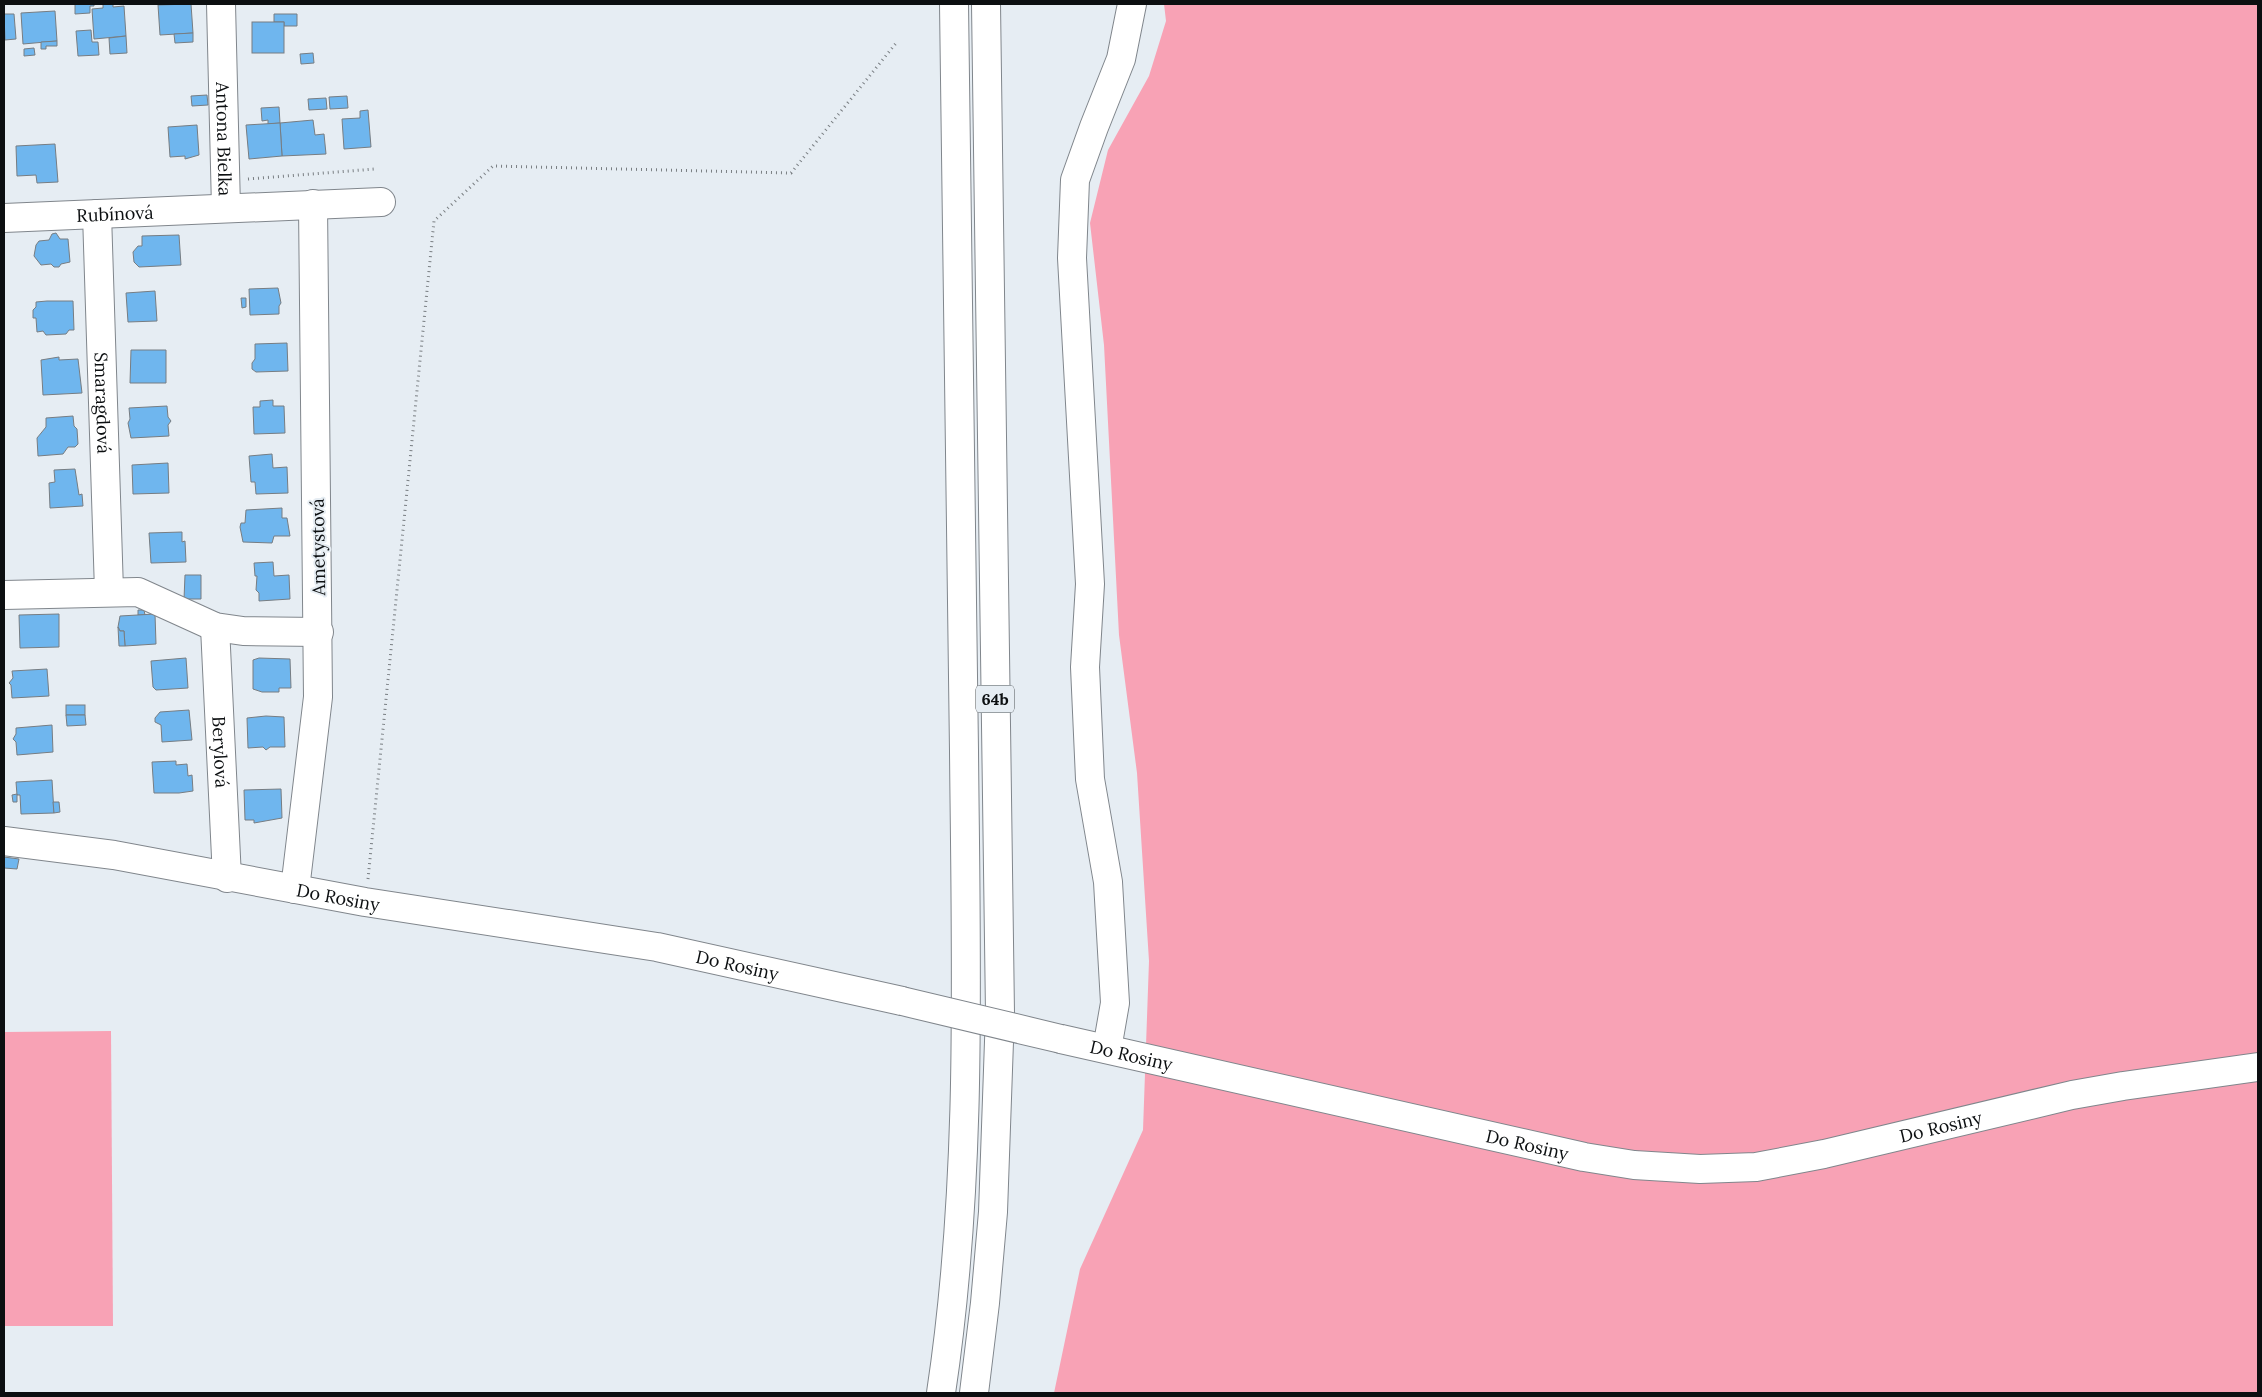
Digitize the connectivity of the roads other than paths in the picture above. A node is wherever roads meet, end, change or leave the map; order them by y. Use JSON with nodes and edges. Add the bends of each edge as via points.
{"nodes":[{"id":1,"x":222,"y":4,"type":"edge"},
{"id":2,"x":954,"y":4,"type":"edge"},
{"id":3,"x":986,"y":4,"type":"edge"},
{"id":4,"x":1132,"y":4,"type":"edge"},
{"id":5,"x":380,"y":202,"type":"dead end"},
{"id":6,"x":313,"y":204,"type":"junction"},
{"id":7,"x":226,"y":208,"type":"junction"},
{"id":8,"x":97,"y":214,"type":"junction"},
{"id":9,"x":4,"y":218,"type":"edge"},
{"id":10,"x":109,"y":591,"type":"junction"},
{"id":11,"x":4,"y":595,"type":"edge"},
{"id":12,"x":214,"y":627,"type":"junction"},
{"id":13,"x":319,"y":632,"type":"junction"},
{"id":14,"x":4,"y":841,"type":"edge"},
{"id":15,"x":227,"y":878,"type":"junction"},
{"id":16,"x":295,"y":889,"type":"junction"},
{"id":17,"x":1107,"y":1049,"type":"junction"},
{"id":18,"x":2258,"y":1067,"type":"edge"},
{"id":19,"x":941,"y":1393,"type":"edge"},
{"id":20,"x":974,"y":1393,"type":"edge"}],
"edges":[{"from":1,"to":7,"type":"main road","name":"Antona Bielka"},
{"from":2,"to":19,"type":"main road","number":"64b","via":[[968,1011],[960,1214]]},
{"from":3,"to":20,"type":"main road","number":"64b","via":[[1000,1013],[994,1212]]},
{"from":4,"to":17,"type":"main road","via":[[1122,60],[1075,180],[1072,258],[1090,584],[1086,667],[1090,779],[1108,882],[1115,1004]]},
{"from":5,"to":6,"type":"main road","name":"Antona Bielka"},
{"from":6,"to":7,"type":"main road","name":"Antona Bielka"},
{"from":6,"to":13,"type":"main road","name":"Ametystová"},
{"from":7,"to":8,"type":"main road","name":"Rubínová"},
{"from":8,"to":9,"type":"main road","name":"Rubínová"},
{"from":8,"to":10,"type":"main road","name":"Smaragdová"},
{"from":10,"to":11,"type":"main road"},
{"from":10,"to":12,"type":"main road","via":[[138,592]]},
{"from":12,"to":13,"type":"main road","via":[[243,631]]},
{"from":12,"to":15,"type":"main road","name":"Berylová"},
{"from":13,"to":16,"type":"main road","name":"Ametystová","via":[[318,697]]},
{"from":14,"to":15,"type":"main road","name":"Do Rosiny","via":[[114,856]]},
{"from":15,"to":16,"type":"main road","name":"Do Rosiny"},
{"from":16,"to":17,"type":"main road","name":"Do Rosiny","bridge":true,"via":[[657,947]]},
{"from":17,"to":18,"type":"main road","name":"Do Rosiny","via":[[1584,1157],[1634,1165],[1700,1168],[1756,1166],[1824,1154],[2072,1095]]}]}
